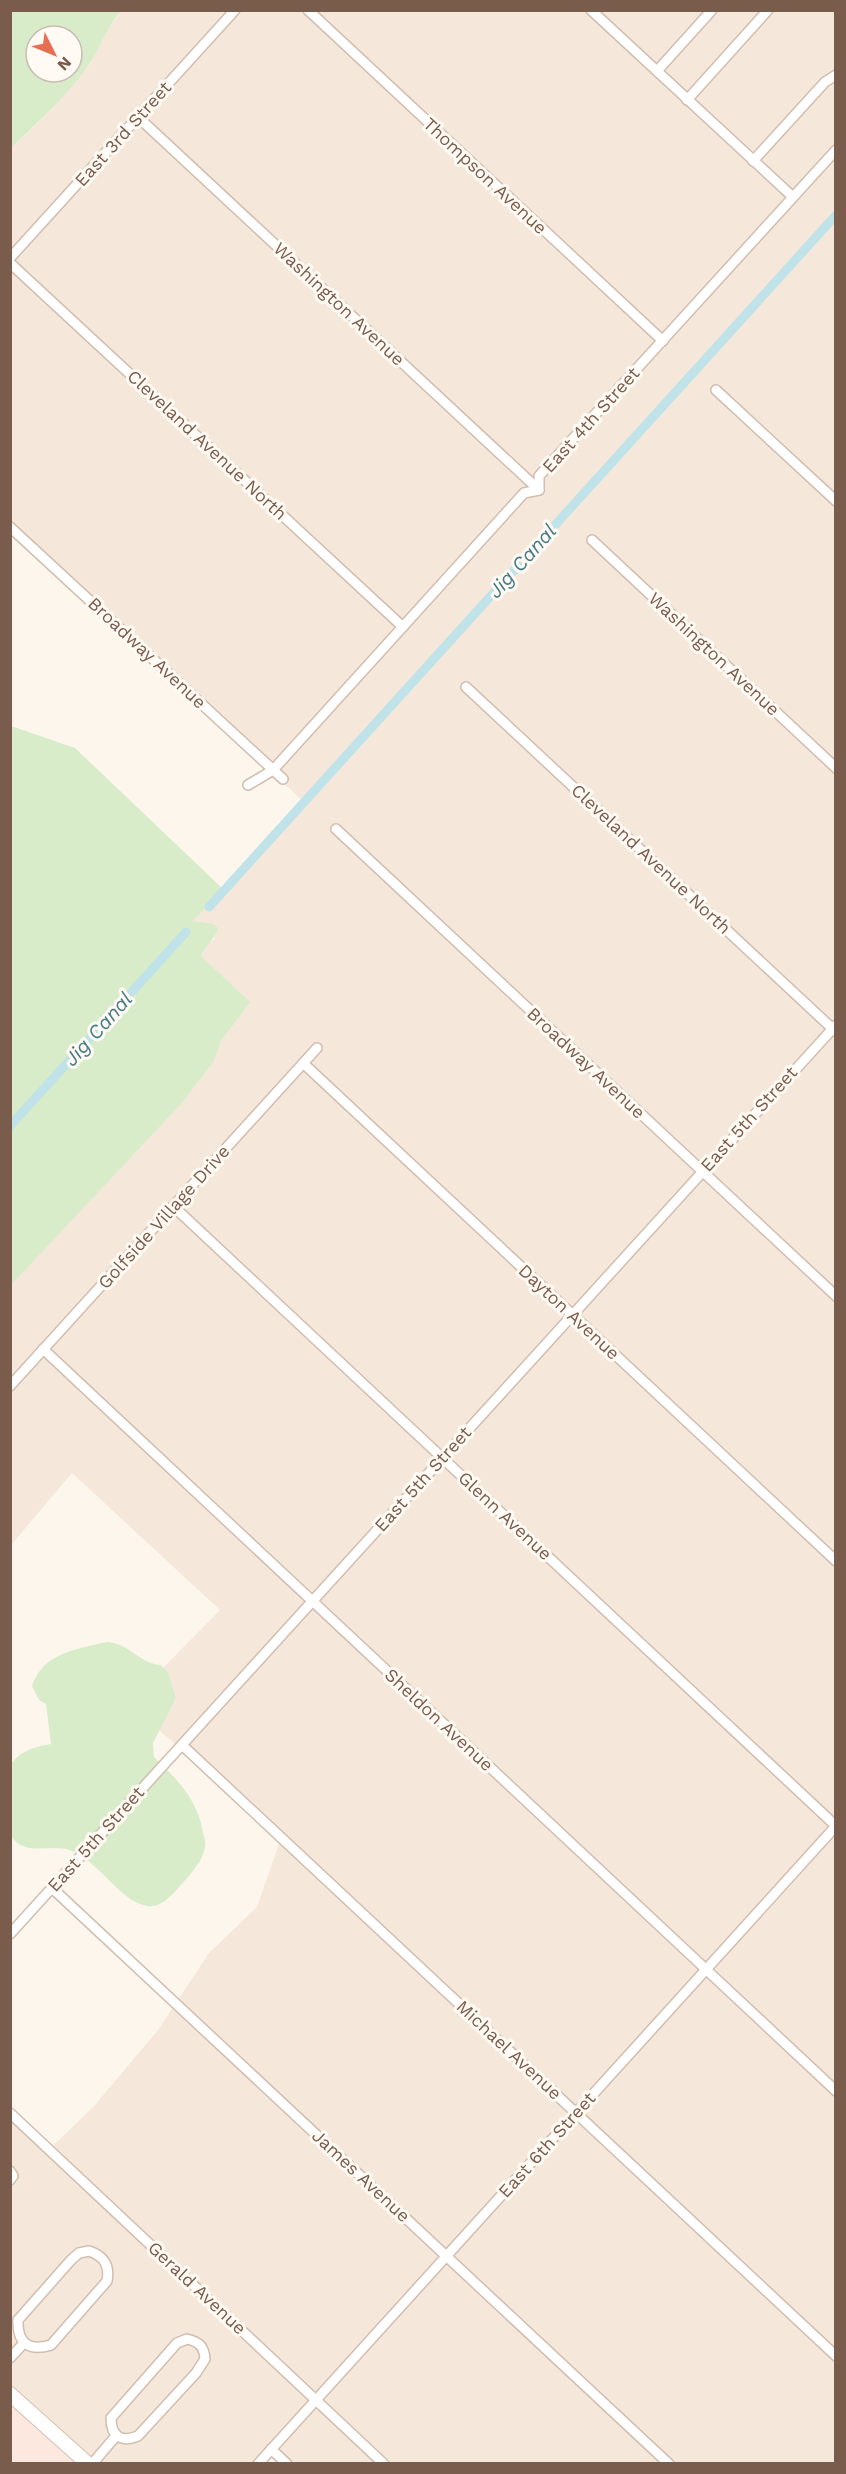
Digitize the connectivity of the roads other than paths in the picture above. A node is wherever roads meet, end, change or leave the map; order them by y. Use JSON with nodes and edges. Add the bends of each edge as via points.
{"nodes":[{"id":1,"x":235,"y":10,"type":"edge"},
{"id":2,"x":308,"y":10,"type":"edge"},
{"id":3,"x":591,"y":10,"type":"edge"},
{"id":4,"x":712,"y":10,"type":"edge"},
{"id":5,"x":768,"y":10,"type":"edge"},
{"id":6,"x":657,"y":71,"type":"junction"},
{"id":7,"x":836,"y":75,"type":"edge"},
{"id":8,"x":687,"y":100,"type":"junction"},
{"id":9,"x":139,"y":118,"type":"junction"},
{"id":10,"x":836,"y":150,"type":"edge"},
{"id":11,"x":753,"y":161,"type":"junction"},
{"id":12,"x":793,"y":197,"type":"junction"},
{"id":13,"x":10,"y":258,"type":"edge"},
{"id":14,"x":10,"y":263,"type":"edge"},
{"id":15,"x":663,"y":340,"type":"junction"},
{"id":16,"x":716,"y":390,"type":"dead end"},
{"id":17,"x":539,"y":490,"type":"junction"},
{"id":18,"x":836,"y":501,"type":"edge"},
{"id":19,"x":10,"y":527,"type":"edge"},
{"id":20,"x":592,"y":540,"type":"dead end"},
{"id":21,"x":403,"y":627,"type":"junction"},
{"id":22,"x":466,"y":687,"type":"dead end"},
{"id":23,"x":836,"y":768,"type":"edge"},
{"id":24,"x":273,"y":770,"type":"junction"},
{"id":25,"x":284,"y":779,"type":"dead end"},
{"id":26,"x":248,"y":785,"type":"dead end"},
{"id":27,"x":336,"y":829,"type":"dead end"},
{"id":28,"x":834,"y":1028,"type":"edge"},
{"id":29,"x":317,"y":1048,"type":"dead end"},
{"id":30,"x":303,"y":1063,"type":"junction"},
{"id":31,"x":702,"y":1172,"type":"junction"},
{"id":32,"x":173,"y":1206,"type":"junction"},
{"id":33,"x":836,"y":1296,"type":"edge"},
{"id":34,"x":573,"y":1315,"type":"junction"},
{"id":35,"x":43,"y":1350,"type":"junction"},
{"id":36,"x":10,"y":1386,"type":"edge"},
{"id":37,"x":442,"y":1458,"type":"junction"},
{"id":38,"x":836,"y":1561,"type":"edge"},
{"id":39,"x":313,"y":1601,"type":"junction"},
{"id":40,"x":182,"y":1744,"type":"junction"},
{"id":41,"x":836,"y":1826,"type":"edge"},
{"id":42,"x":52,"y":1888,"type":"junction"},
{"id":43,"x":10,"y":1934,"type":"edge"},
{"id":44,"x":706,"y":1969,"type":"junction"},
{"id":45,"x":836,"y":2091,"type":"edge"},
{"id":46,"x":10,"y":2113,"type":"edge"},
{"id":47,"x":576,"y":2113,"type":"junction"},
{"id":48,"x":10,"y":2171,"type":"edge"},
{"id":49,"x":10,"y":2180,"type":"edge"},
{"id":50,"x":446,"y":2256,"type":"junction"},
{"id":51,"x":24,"y":2343,"type":"junction"},
{"id":52,"x":836,"y":2356,"type":"edge"},
{"id":53,"x":10,"y":2358,"type":"edge"},
{"id":54,"x":10,"y":2394,"type":"edge"},
{"id":55,"x":316,"y":2399,"type":"junction"},
{"id":56,"x":116,"y":2436,"type":"junction"},
{"id":57,"x":271,"y":2449,"type":"junction"},
{"id":58,"x":90,"y":2463,"type":"edge"},
{"id":59,"x":258,"y":2463,"type":"edge"},
{"id":60,"x":287,"y":2463,"type":"edge"},
{"id":61,"x":384,"y":2463,"type":"edge"},
{"id":62,"x":669,"y":2463,"type":"edge"}],
"edges":[{"from":1,"to":9,"type":"street","name":"East 3rd Street"},
{"from":2,"to":15,"type":"street","name":"Thompson Avenue"},
{"from":3,"to":6,"type":"street"},
{"from":4,"to":6,"type":"street"},
{"from":5,"to":8,"type":"street"},
{"from":6,"to":8,"type":"street"},
{"from":7,"to":11,"type":"street","via":[[825,82]]},
{"from":8,"to":11,"type":"street"},
{"from":9,"to":13,"type":"street","name":"East 3rd Street"},
{"from":9,"to":17,"type":"street","name":"Washington Avenue"},
{"from":10,"to":12,"type":"street","name":"East 4th Street"},
{"from":11,"to":12,"type":"street"},
{"from":12,"to":15,"type":"street","name":"East 4th Street"},
{"from":14,"to":21,"type":"street","name":"Cleveland Avenue North"},
{"from":15,"to":17,"type":"street","name":"East 4th Street","via":[[539,476]]},
{"from":16,"to":18,"type":"street"},
{"from":17,"to":21,"type":"street","name":"East 4th Street","via":[[524,493]]},
{"from":19,"to":24,"type":"street","name":"Broadway Avenue"},
{"from":20,"to":23,"type":"street","name":"Washington Avenue"},
{"from":21,"to":24,"type":"street","name":"East 4th Street"},
{"from":22,"to":28,"type":"street","name":"Cleveland Avenue North"},
{"from":24,"to":25,"type":"street","name":"Broadway Avenue"},
{"from":24,"to":26,"type":"street","name":"East 4th Street"},
{"from":27,"to":31,"type":"street","name":"Broadway Avenue"},
{"from":28,"to":31,"type":"street","name":"East 5th Street"},
{"from":29,"to":30,"type":"street","name":"Golfside Village Drive"},
{"from":30,"to":32,"type":"street","name":"Golfside Village Drive"},
{"from":30,"to":34,"type":"street","name":"Dayton Avenue"},
{"from":31,"to":33,"type":"street","name":"Broadway Avenue"},
{"from":31,"to":34,"type":"street","name":"East 5th Street"},
{"from":32,"to":35,"type":"street","name":"Golfside Village Drive"},
{"from":32,"to":37,"type":"street","name":"Glenn Avenue"},
{"from":34,"to":37,"type":"street","name":"East 5th Street"},
{"from":34,"to":38,"type":"street","name":"Dayton Avenue"},
{"from":35,"to":36,"type":"street","name":"Golfside Village Drive"},
{"from":35,"to":39,"type":"street","name":"Sheldon Avenue"},
{"from":37,"to":39,"type":"street","name":"East 5th Street"},
{"from":37,"to":41,"type":"street","name":"Glenn Avenue"},
{"from":39,"to":40,"type":"street","name":"East 5th Street"},
{"from":39,"to":44,"type":"street","name":"Sheldon Avenue"},
{"from":40,"to":42,"type":"street","name":"East 5th Street"},
{"from":40,"to":47,"type":"street","name":"Michael Avenue"},
{"from":41,"to":44,"type":"street","name":"East 6th Street"},
{"from":42,"to":43,"type":"street","name":"East 5th Street"},
{"from":42,"to":50,"type":"street","name":"James Avenue"},
{"from":44,"to":45,"type":"street","name":"Sheldon Avenue"},
{"from":44,"to":47,"type":"street","name":"East 6th Street"},
{"from":46,"to":55,"type":"street","name":"Gerald Avenue"},
{"from":47,"to":50,"type":"street","name":"East 6th Street"},
{"from":47,"to":52,"type":"street","name":"Michael Avenue"},
{"from":48,"to":49,"type":"street"},
{"from":50,"to":55,"type":"street","name":"East 6th Street"},
{"from":50,"to":62,"type":"street","name":"James Avenue"},
{"from":51,"to":51,"type":"street","via":[[18,2332],[18,2320],[27,2308],[79,2253],[99,2254],[109,2271],[99,2292],[51,2344],[39,2348]]},
{"from":51,"to":53,"type":"street"},
{"from":54,"to":58,"type":"main road"},
{"from":55,"to":57,"type":"street","name":"East 6th Street"},
{"from":55,"to":61,"type":"street","name":"Gerald Avenue"},
{"from":56,"to":56,"type":"street","via":[[111,2418],[117,2409],[177,2343],[187,2339],[197,2342],[204,2349],[205,2359],[196,2373],[138,2436],[128,2440]]},
{"from":56,"to":58,"type":"street"},
{"from":57,"to":59,"type":"street","name":"East 6th Street"},
{"from":57,"to":60,"type":"street"}]}
